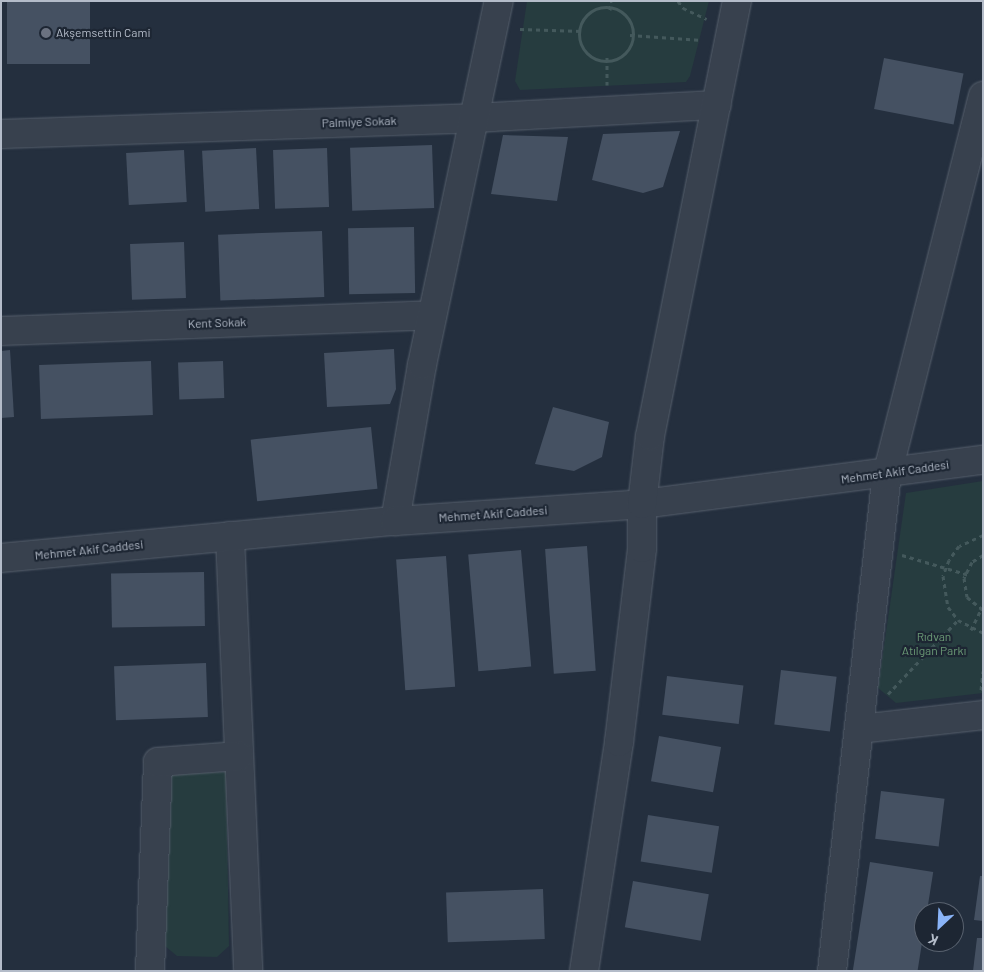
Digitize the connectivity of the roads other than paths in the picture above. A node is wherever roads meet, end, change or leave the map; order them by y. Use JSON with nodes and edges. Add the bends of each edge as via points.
{"nodes":[{"id":1,"x":498,"y":1,"type":"edge"},
{"id":2,"x":737,"y":1,"type":"edge"},
{"id":3,"x":983,"y":96,"type":"edge"},
{"id":4,"x":717,"y":105,"type":"junction"},
{"id":5,"x":474,"y":118,"type":"junction"},
{"id":6,"x":1,"y":134,"type":"edge"},
{"id":7,"x":432,"y":315,"type":"junction"},
{"id":8,"x":1,"y":331,"type":"edge"},
{"id":9,"x":983,"y":460,"type":"edge"},
{"id":10,"x":887,"y":475,"type":"junction"},
{"id":11,"x":642,"y":504,"type":"junction"},
{"id":12,"x":395,"y":521,"type":"junction"},
{"id":13,"x":230,"y":536,"type":"junction"},
{"id":14,"x":1,"y":558,"type":"edge"},
{"id":15,"x":981,"y":706,"type":"edge"},
{"id":16,"x":859,"y":728,"type":"junction"},
{"id":17,"x":238,"y":756,"type":"junction"},
{"id":18,"x":150,"y":971,"type":"edge"},
{"id":19,"x":248,"y":971,"type":"edge"},
{"id":20,"x":584,"y":971,"type":"edge"},
{"id":21,"x":832,"y":971,"type":"edge"}],
"edges":[{"from":1,"to":5,"type":"street"},
{"from":2,"to":4,"type":"street"},
{"from":3,"to":10,"type":"street"},
{"from":4,"to":5,"type":"street","name":"Palmiye Sokak"},
{"from":4,"to":11,"type":"street","via":[[650,436]]},
{"from":5,"to":6,"type":"street","name":"Palmiye Sokak"},
{"from":5,"to":7,"type":"street"},
{"from":7,"to":8,"type":"street","name":"Kent Sokak"},
{"from":7,"to":12,"type":"street"},
{"from":9,"to":10,"type":"street","name":"Mehmet Akif Caddesi"},
{"from":10,"to":11,"type":"street","name":"Mehmet Akif Caddesi"},
{"from":10,"to":16,"type":"street"},
{"from":11,"to":12,"type":"street","name":"Mehmet Akif Caddesi"},
{"from":11,"to":20,"type":"street","via":[[642,548],[619,742]]},
{"from":12,"to":13,"type":"street","name":"Mehmet Akif Caddesi"},
{"from":13,"to":14,"type":"street","name":"Mehmet Akif Caddesi"},
{"from":13,"to":17,"type":"street"},
{"from":15,"to":16,"type":"street"},
{"from":16,"to":21,"type":"street"},
{"from":17,"to":18,"type":"street","via":[[158,762]]},
{"from":17,"to":19,"type":"street"}]}
